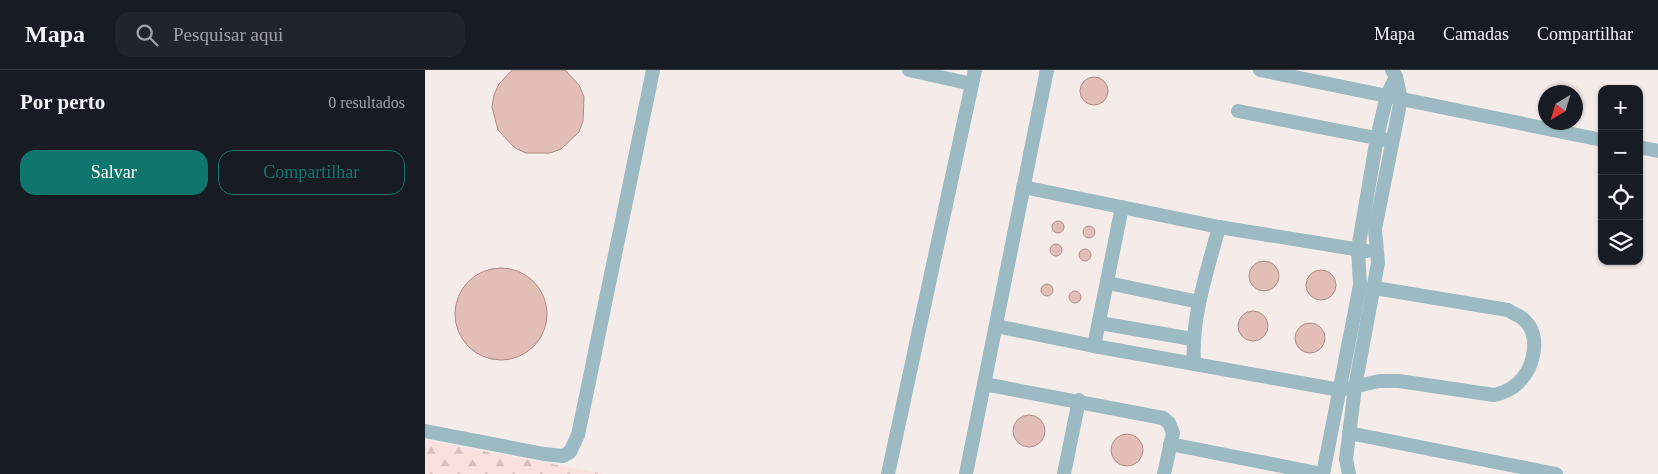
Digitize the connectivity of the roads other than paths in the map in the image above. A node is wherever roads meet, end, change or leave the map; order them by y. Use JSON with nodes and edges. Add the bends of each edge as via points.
{"nodes":[{"id":1,"x":653,"y":70,"type":"edge"},
{"id":2,"x":909,"y":70,"type":"edge"},
{"id":3,"x":1047,"y":70,"type":"edge"},
{"id":4,"x":1260,"y":70,"type":"edge"},
{"id":5,"x":1394,"y":73,"type":"edge"},
{"id":6,"x":973,"y":77,"type":"edge"},
{"id":7,"x":1387,"y":95,"type":"junction"},
{"id":8,"x":1401,"y":99,"type":"junction"},
{"id":9,"x":1238,"y":111,"type":"dead end"},
{"id":10,"x":1377,"y":138,"type":"junction"},
{"id":11,"x":1598,"y":139,"type":"edge"},
{"id":12,"x":1392,"y":141,"type":"junction"},
{"id":13,"x":1643,"y":148,"type":"edge"},
{"id":14,"x":1658,"y":151,"type":"edge"},
{"id":15,"x":1023,"y":187,"type":"junction"},
{"id":16,"x":1122,"y":207,"type":"junction"},
{"id":17,"x":1219,"y":227,"type":"junction"},
{"id":18,"x":1358,"y":250,"type":"junction"},
{"id":19,"x":1378,"y":252,"type":"junction"},
{"id":20,"x":1108,"y":283,"type":"junction"},
{"id":21,"x":1375,"y":288,"type":"junction"},
{"id":22,"x":1199,"y":302,"type":"junction"},
{"id":23,"x":1100,"y":323,"type":"junction"},
{"id":24,"x":996,"y":326,"type":"junction"},
{"id":25,"x":1193,"y":339,"type":"junction"},
{"id":26,"x":1094,"y":346,"type":"junction"},
{"id":27,"x":1194,"y":364,"type":"junction"},
{"id":28,"x":984,"y":384,"type":"junction"},
{"id":29,"x":1355,"y":387,"type":"junction"},
{"id":30,"x":1340,"y":390,"type":"junction"},
{"id":31,"x":1079,"y":400,"type":"junction"},
{"id":32,"x":425,"y":431,"type":"edge"},
{"id":33,"x":1349,"y":433,"type":"junction"},
{"id":34,"x":1170,"y":444,"type":"junction"},
{"id":35,"x":888,"y":474,"type":"edge"},
{"id":36,"x":967,"y":474,"type":"edge"},
{"id":37,"x":1064,"y":474,"type":"edge"},
{"id":38,"x":1164,"y":474,"type":"edge"},
{"id":39,"x":1323,"y":474,"type":"edge"},
{"id":40,"x":1349,"y":474,"type":"edge"},
{"id":41,"x":1556,"y":474,"type":"edge"}],
"edges":[{"from":1,"to":32,"type":"lane","via":[[578,435],[571,452],[563,456],[544,454]]},
{"from":2,"to":6,"type":"lane"},
{"from":3,"to":15,"type":"lane"},
{"from":4,"to":7,"type":"lane"},
{"from":5,"to":7,"type":"lane"},
{"from":5,"to":8,"type":"lane"},
{"from":6,"to":35,"type":"lane"},
{"from":7,"to":8,"type":"lane"},
{"from":7,"to":10,"type":"lane"},
{"from":8,"to":11,"type":"lane"},
{"from":8,"to":12,"type":"lane"},
{"from":9,"to":10,"type":"lane"},
{"from":10,"to":12,"type":"lane"},
{"from":10,"to":18,"type":"lane"},
{"from":12,"to":19,"type":"lane","via":[[1375,229]]},
{"from":13,"to":14,"type":"lane"},
{"from":15,"to":16,"type":"lane"},
{"from":15,"to":24,"type":"lane"},
{"from":16,"to":17,"type":"lane"},
{"from":16,"to":20,"type":"lane"},
{"from":17,"to":18,"type":"lane"},
{"from":17,"to":22,"type":"lane"},
{"from":18,"to":19,"type":"lane"},
{"from":18,"to":30,"type":"lane","via":[[1360,285]]},
{"from":19,"to":21,"type":"lane"},
{"from":20,"to":22,"type":"lane"},
{"from":20,"to":23,"type":"lane"},
{"from":21,"to":29,"type":"lane"},
{"from":21,"to":29,"type":"lane","via":[[1508,310],[1522,318],[1530,328],[1534,340],[1532,361],[1519,383],[1494,395],[1399,381],[1379,381]]},
{"from":22,"to":25,"type":"lane"},
{"from":23,"to":25,"type":"lane"},
{"from":23,"to":26,"type":"lane"},
{"from":24,"to":26,"type":"lane"},
{"from":24,"to":28,"type":"lane"},
{"from":25,"to":27,"type":"lane"},
{"from":26,"to":27,"type":"lane"},
{"from":27,"to":30,"type":"lane"},
{"from":28,"to":31,"type":"lane"},
{"from":28,"to":36,"type":"lane"},
{"from":29,"to":30,"type":"lane"},
{"from":29,"to":33,"type":"lane"},
{"from":30,"to":39,"type":"lane"},
{"from":31,"to":34,"type":"lane","via":[[1163,418],[1173,428]]},
{"from":31,"to":37,"type":"lane"},
{"from":33,"to":40,"type":"lane","via":[[1346,459]]},
{"from":33,"to":41,"type":"lane"},
{"from":34,"to":38,"type":"lane"},
{"from":34,"to":39,"type":"lane"}]}
